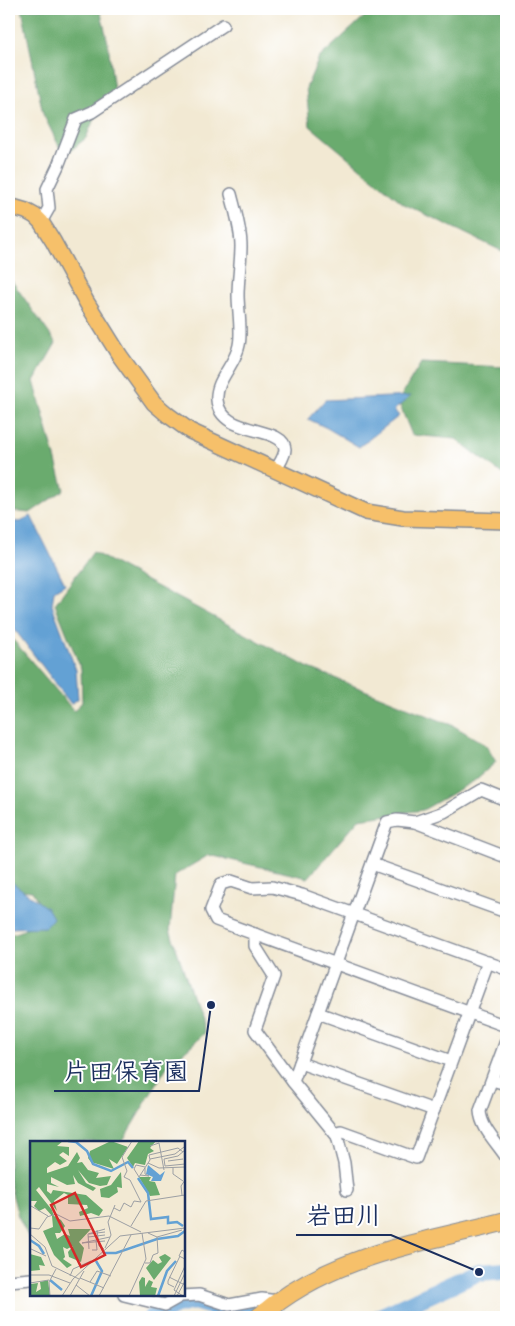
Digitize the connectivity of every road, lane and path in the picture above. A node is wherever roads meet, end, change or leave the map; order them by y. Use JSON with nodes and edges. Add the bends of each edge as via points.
{"nodes":[{"id":1,"x":223,"y":25,"type":"dead end"},
{"id":2,"x":232,"y":194,"type":"dead end"},
{"id":3,"x":9,"y":206,"type":"edge"},
{"id":4,"x":41,"y":222,"type":"junction"},
{"id":5,"x":276,"y":470,"type":"junction"},
{"id":6,"x":506,"y":521,"type":"edge"},
{"id":7,"x":506,"y":800,"type":"edge"},
{"id":8,"x":415,"y":822,"type":"junction"},
{"id":9,"x":506,"y":857,"type":"edge"},
{"id":10,"x":372,"y":864,"type":"junction"},
{"id":11,"x":506,"y":912,"type":"edge"},
{"id":12,"x":354,"y":914,"type":"junction"},
{"id":13,"x":255,"y":934,"type":"junction"},
{"id":14,"x":488,"y":962,"type":"junction"},
{"id":15,"x":336,"y":964,"type":"junction"},
{"id":16,"x":506,"y":969,"type":"edge"},
{"id":17,"x":469,"y":1012,"type":"junction"},
{"id":18,"x":318,"y":1013,"type":"junction"},
{"id":19,"x":506,"y":1026,"type":"edge"},
{"id":20,"x":506,"y":1041,"type":"edge"},
{"id":21,"x":451,"y":1061,"type":"junction"},
{"id":22,"x":300,"y":1063,"type":"junction"},
{"id":23,"x":492,"y":1080,"type":"junction"},
{"id":24,"x":293,"y":1082,"type":"junction"},
{"id":25,"x":506,"y":1084,"type":"edge"},
{"id":26,"x":434,"y":1110,"type":"junction"},
{"id":27,"x":335,"y":1133,"type":"junction"},
{"id":28,"x":502,"y":1143,"type":"edge"},
{"id":29,"x":506,"y":1157,"type":"edge"},
{"id":30,"x":347,"y":1190,"type":"dead end"},
{"id":31,"x":506,"y":1222,"type":"edge"},
{"id":32,"x":30,"y":1279,"type":"edge"},
{"id":33,"x":9,"y":1281,"type":"edge"},
{"id":34,"x":128,"y":1296,"type":"edge"},
{"id":35,"x":181,"y":1296,"type":"edge"},
{"id":36,"x":185,"y":1296,"type":"edge"},
{"id":37,"x":275,"y":1303,"type":"junction"},
{"id":38,"x":259,"y":1317,"type":"edge"}],
"edges":[{"from":1,"to":4,"type":"street","via":[[92,112],[76,119],[47,189],[49,208]]},
{"from":2,"to":5,"type":"street","via":[[241,244],[239,345],[217,391],[217,400],[222,414],[229,420],[282,440],[285,453]]},
{"from":3,"to":4,"type":"main road","via":[[26,211]]},
{"from":4,"to":5,"type":"main road","via":[[120,356],[154,402],[168,416],[199,436]]},
{"from":5,"to":6,"type":"main road","via":[[366,512],[384,516]]},
{"from":7,"to":8,"type":"street","via":[[481,790],[452,809]]},
{"from":8,"to":9,"type":"street"},
{"from":8,"to":10,"type":"street","via":[[388,822]]},
{"from":10,"to":11,"type":"street"},
{"from":10,"to":12,"type":"street"},
{"from":12,"to":13,"type":"street","via":[[272,887],[252,888],[230,880],[221,884],[211,910],[216,920]]},
{"from":12,"to":14,"type":"street"},
{"from":12,"to":15,"type":"street"},
{"from":13,"to":15,"type":"street"},
{"from":13,"to":24,"type":"street","via":[[255,946],[274,976],[255,1030]]},
{"from":14,"to":16,"type":"street"},
{"from":14,"to":17,"type":"street"},
{"from":15,"to":17,"type":"street"},
{"from":15,"to":18,"type":"street"},
{"from":17,"to":19,"type":"street"},
{"from":17,"to":21,"type":"street"},
{"from":18,"to":21,"type":"street"},
{"from":18,"to":22,"type":"street"},
{"from":20,"to":23,"type":"street"},
{"from":21,"to":26,"type":"street"},
{"from":22,"to":24,"type":"street"},
{"from":22,"to":26,"type":"street"},
{"from":23,"to":25,"type":"street"},
{"from":23,"to":28,"type":"street","via":[[480,1112],[481,1119]]},
{"from":24,"to":27,"type":"street"},
{"from":26,"to":27,"type":"street","via":[[416,1158],[341,1131]]},
{"from":27,"to":30,"type":"street","via":[[344,1163]]},
{"from":28,"to":29,"type":"street"},
{"from":31,"to":37,"type":"highway","via":[[351,1262]]},
{"from":32,"to":33,"type":"street"},
{"from":34,"to":35,"type":"street","via":[[165,1305]]},
{"from":36,"to":37,"type":"street","via":[[209,1297],[229,1305],[262,1299]]},
{"from":37,"to":38,"type":"highway"}]}
